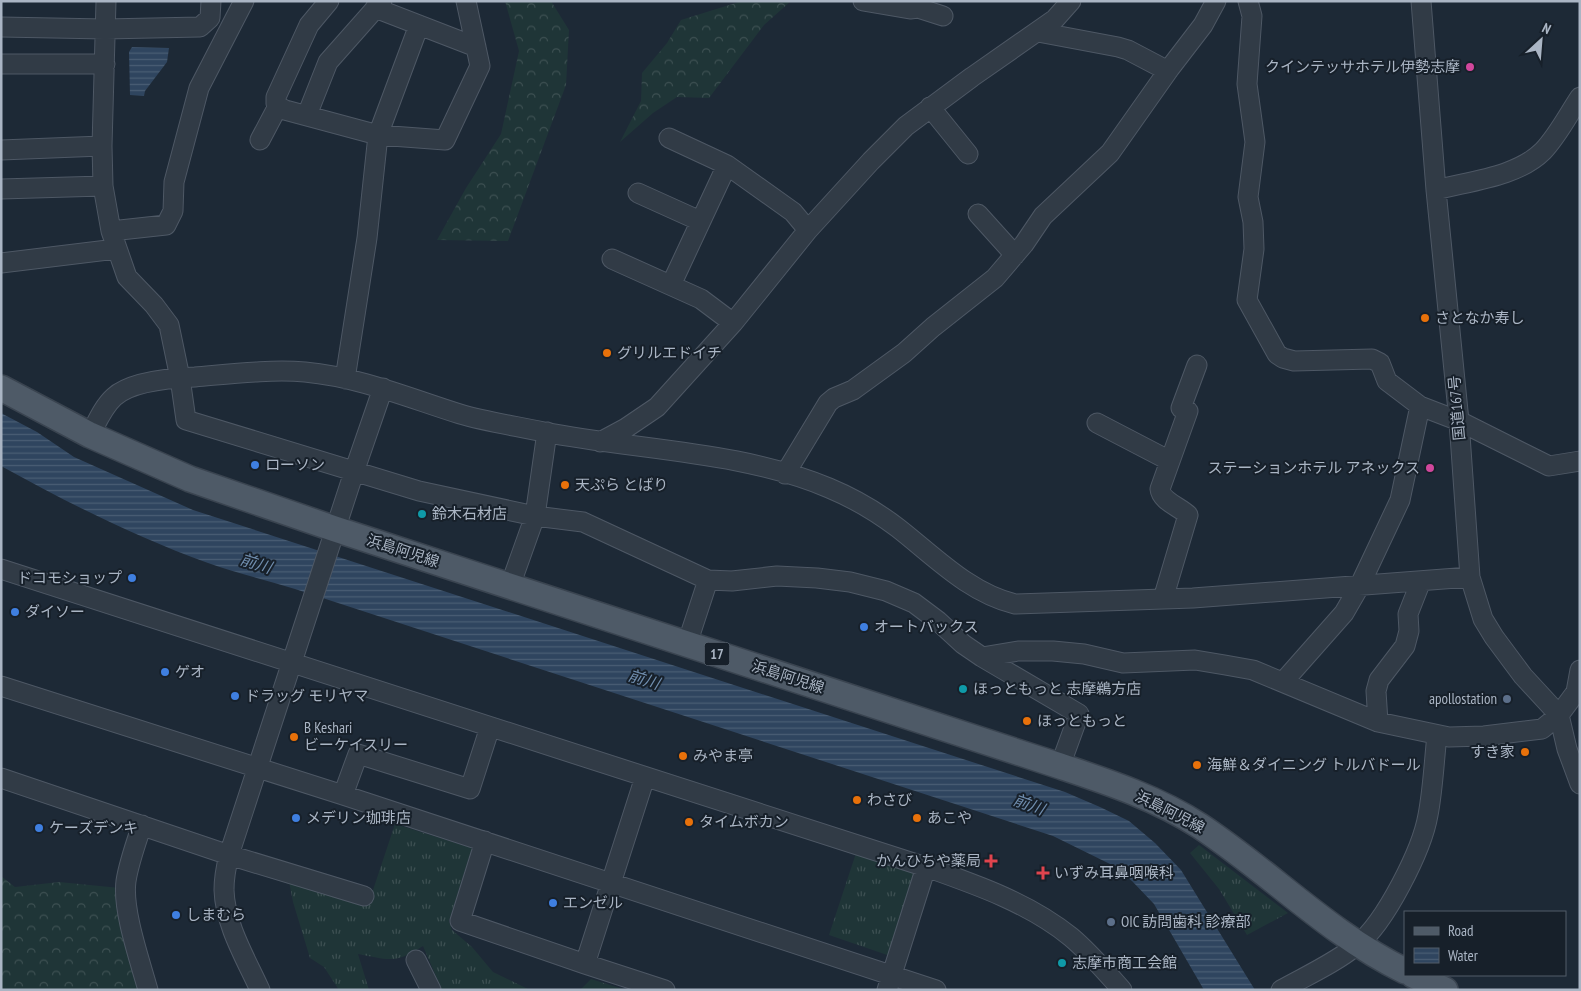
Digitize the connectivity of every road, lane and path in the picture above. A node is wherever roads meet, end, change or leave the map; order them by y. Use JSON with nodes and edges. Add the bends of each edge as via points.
{"nodes":[{"id":1,"x":106,"y":1,"type":"edge"},
{"id":2,"x":211,"y":1,"type":"edge"},
{"id":3,"x":244,"y":1,"type":"edge"},
{"id":4,"x":329,"y":1,"type":"edge"},
{"id":5,"x":466,"y":1,"type":"edge"},
{"id":6,"x":864,"y":1,"type":"edge"},
{"id":7,"x":1071,"y":1,"type":"edge"},
{"id":8,"x":1216,"y":1,"type":"edge"},
{"id":9,"x":1248,"y":1,"type":"edge"},
{"id":10,"x":1421,"y":1,"type":"edge"},
{"id":11,"x":378,"y":5,"type":"edge"},
{"id":12,"x":918,"y":5,"type":"edge"},
{"id":13,"x":943,"y":16,"type":"dead end"},
{"id":14,"x":419,"y":25,"type":"junction"},
{"id":15,"x":1,"y":27,"type":"edge"},
{"id":16,"x":105,"y":29,"type":"junction"},
{"id":17,"x":1038,"y":32,"type":"junction"},
{"id":18,"x":476,"y":47,"type":"junction"},
{"id":19,"x":1,"y":64,"type":"edge"},
{"id":20,"x":105,"y":64,"type":"junction"},
{"id":21,"x":1168,"y":71,"type":"junction"},
{"id":22,"x":1580,"y":97,"type":"edge"},
{"id":23,"x":278,"y":106,"type":"junction"},
{"id":24,"x":930,"y":107,"type":"junction"},
{"id":25,"x":307,"y":115,"type":"junction"},
{"id":26,"x":378,"y":135,"type":"junction"},
{"id":27,"x":668,"y":138,"type":"dead end"},
{"id":28,"x":260,"y":140,"type":"dead end"},
{"id":29,"x":102,"y":146,"type":"junction"},
{"id":30,"x":1,"y":150,"type":"edge"},
{"id":31,"x":968,"y":154,"type":"dead end"},
{"id":32,"x":727,"y":165,"type":"junction"},
{"id":33,"x":103,"y":186,"type":"junction"},
{"id":34,"x":1,"y":189,"type":"edge"},
{"id":35,"x":1436,"y":190,"type":"junction"},
{"id":36,"x":638,"y":192,"type":"dead end"},
{"id":37,"x":978,"y":214,"type":"dead end"},
{"id":38,"x":700,"y":221,"type":"junction"},
{"id":39,"x":808,"y":230,"type":"junction"},
{"id":40,"x":113,"y":240,"type":"junction"},
{"id":41,"x":1014,"y":255,"type":"junction"},
{"id":42,"x":612,"y":259,"type":"dead end"},
{"id":43,"x":1,"y":263,"type":"edge"},
{"id":44,"x":671,"y":286,"type":"junction"},
{"id":45,"x":733,"y":323,"type":"junction"},
{"id":46,"x":1197,"y":365,"type":"dead end"},
{"id":47,"x":180,"y":378,"type":"junction"},
{"id":48,"x":345,"y":379,"type":"junction"},
{"id":49,"x":1,"y":388,"type":"edge"},
{"id":50,"x":383,"y":388,"type":"junction"},
{"id":51,"x":1420,"y":406,"type":"junction"},
{"id":52,"x":1458,"y":421,"type":"junction"},
{"id":53,"x":1097,"y":423,"type":"dead end"},
{"id":54,"x":547,"y":432,"type":"junction"},
{"id":55,"x":90,"y":435,"type":"junction"},
{"id":56,"x":600,"y":442,"type":"junction"},
{"id":57,"x":1170,"y":461,"type":"junction"},
{"id":58,"x":1580,"y":461,"type":"edge"},
{"id":59,"x":354,"y":472,"type":"junction"},
{"id":60,"x":785,"y":474,"type":"junction"},
{"id":61,"x":535,"y":516,"type":"junction"},
{"id":62,"x":333,"y":535,"type":"junction"},
{"id":63,"x":1,"y":569,"type":"edge"},
{"id":64,"x":1470,"y":577,"type":"junction"},
{"id":65,"x":708,"y":580,"type":"junction"},
{"id":66,"x":1422,"y":581,"type":"junction"},
{"id":67,"x":510,"y":586,"type":"junction"},
{"id":68,"x":1359,"y":587,"type":"junction"},
{"id":69,"x":1163,"y":599,"type":"junction"},
{"id":70,"x":687,"y":644,"type":"junction"},
{"id":71,"x":982,"y":657,"type":"junction"},
{"id":72,"x":292,"y":661,"type":"junction"},
{"id":73,"x":1580,"y":670,"type":"edge"},
{"id":74,"x":1283,"y":682,"type":"junction"},
{"id":75,"x":1,"y":686,"type":"edge"},
{"id":76,"x":1559,"y":715,"type":"junction"},
{"id":77,"x":1580,"y":715,"type":"edge"},
{"id":78,"x":1378,"y":722,"type":"junction"},
{"id":79,"x":490,"y":727,"type":"junction"},
{"id":80,"x":1437,"y":735,"type":"junction"},
{"id":81,"x":1060,"y":766,"type":"junction"},
{"id":82,"x":256,"y":768,"type":"junction"},
{"id":83,"x":645,"y":777,"type":"junction"},
{"id":84,"x":1,"y":778,"type":"edge"},
{"id":85,"x":1580,"y":784,"type":"edge"},
{"id":86,"x":343,"y":795,"type":"junction"},
{"id":87,"x":142,"y":825,"type":"junction"},
{"id":88,"x":485,"y":841,"type":"junction"},
{"id":89,"x":229,"y":855,"type":"junction"},
{"id":90,"x":926,"y":867,"type":"junction"},
{"id":91,"x":610,"y":882,"type":"junction"},
{"id":92,"x":364,"y":896,"type":"dead end"},
{"id":93,"x":1358,"y":945,"type":"junction"},
{"id":94,"x":416,"y":960,"type":"dead end"},
{"id":95,"x":585,"y":964,"type":"junction"},
{"id":96,"x":1404,"y":970,"type":"edge"},
{"id":97,"x":1415,"y":976,"type":"edge"},
{"id":98,"x":890,"y":982,"type":"edge"},
{"id":99,"x":148,"y":990,"type":"edge"},
{"id":100,"x":260,"y":990,"type":"edge"},
{"id":101,"x":431,"y":990,"type":"edge"},
{"id":102,"x":665,"y":990,"type":"edge"},
{"id":103,"x":936,"y":990,"type":"edge"},
{"id":104,"x":1122,"y":990,"type":"edge"},
{"id":105,"x":1281,"y":990,"type":"edge"},
{"id":106,"x":1445,"y":990,"type":"edge"}],
"edges":[{"from":1,"to":16,"type":"street"},
{"from":2,"to":16,"type":"street","via":[[210,18],[200,27]]},
{"from":3,"to":40,"type":"street","via":[[199,88],[174,182],[173,212],[166,225]]},
{"from":4,"to":23,"type":"street","via":[[309,25],[276,97]]},
{"from":5,"to":18,"type":"street"},
{"from":6,"to":12,"type":"street","via":[[910,9]]},
{"from":7,"to":17,"type":"street"},
{"from":8,"to":21,"type":"street","via":[[1203,25]]},
{"from":9,"to":51,"type":"street","via":[[1252,16],[1247,84],[1255,142],[1248,197],[1254,249],[1248,303],[1279,357],[1294,361],[1372,359],[1380,363],[1387,381]]},
{"from":10,"to":35,"type":"street","name":"国道167号"},
{"from":11,"to":14,"type":"street"},
{"from":11,"to":25,"type":"street","via":[[328,62]]},
{"from":12,"to":13,"type":"street"},
{"from":14,"to":18,"type":"street"},
{"from":14,"to":26,"type":"street"},
{"from":15,"to":16,"type":"street"},
{"from":16,"to":20,"type":"street"},
{"from":17,"to":21,"type":"street","via":[[1118,46]]},
{"from":17,"to":24,"type":"street"},
{"from":18,"to":26,"type":"street","via":[[480,66],[445,140]]},
{"from":19,"to":20,"type":"street"},
{"from":20,"to":29,"type":"street"},
{"from":21,"to":41,"type":"street","via":[[1110,154],[1043,216]]},
{"from":22,"to":35,"type":"street","via":[[1554,137],[1522,166],[1510,172]]},
{"from":23,"to":25,"type":"street"},
{"from":23,"to":28,"type":"street"},
{"from":24,"to":31,"type":"street"},
{"from":24,"to":39,"type":"street","via":[[871,160]]},
{"from":25,"to":26,"type":"street"},
{"from":26,"to":48,"type":"street","via":[[367,238]]},
{"from":27,"to":32,"type":"street"},
{"from":29,"to":30,"type":"street"},
{"from":29,"to":33,"type":"street"},
{"from":32,"to":38,"type":"street"},
{"from":32,"to":39,"type":"street","via":[[793,212]]},
{"from":33,"to":34,"type":"street"},
{"from":33,"to":40,"type":"street"},
{"from":35,"to":52,"type":"street","name":"国道167号"},
{"from":36,"to":38,"type":"street"},
{"from":37,"to":41,"type":"street"},
{"from":38,"to":44,"type":"street"},
{"from":39,"to":45,"type":"street"},
{"from":40,"to":43,"type":"street"},
{"from":40,"to":47,"type":"street","via":[[127,277],[169,325]]},
{"from":41,"to":60,"type":"street","via":[[995,278],[904,353],[853,390],[828,403]]},
{"from":42,"to":44,"type":"street"},
{"from":44,"to":45,"type":"street","via":[[701,298]]},
{"from":45,"to":56,"type":"street","via":[[657,406]]},
{"from":46,"to":57,"type":"street","via":[[1181,408],[1188,411]]},
{"from":47,"to":48,"type":"street","via":[[305,372]]},
{"from":47,"to":55,"type":"street","via":[[131,386],[115,396]]},
{"from":47,"to":59,"type":"street","via":[[186,420]]},
{"from":48,"to":50,"type":"street"},
{"from":49,"to":55,"type":"main road","name":"浜島阿児線","number":"17"},
{"from":50,"to":54,"type":"street","via":[[462,414]]},
{"from":50,"to":59,"type":"street"},
{"from":51,"to":52,"type":"street"},
{"from":51,"to":68,"type":"street","via":[[1400,500]]},
{"from":52,"to":58,"type":"street","via":[[1549,466]]},
{"from":52,"to":64,"type":"street","name":"国道167号"},
{"from":53,"to":57,"type":"street"},
{"from":54,"to":56,"type":"street"},
{"from":54,"to":61,"type":"street"},
{"from":55,"to":62,"type":"main road","name":"浜島阿児線","number":"17","via":[[190,479]]},
{"from":56,"to":60,"type":"street","via":[[724,459]]},
{"from":57,"to":69,"type":"street","via":[[1160,494],[1188,516]]},
{"from":59,"to":61,"type":"street","via":[[419,491]]},
{"from":59,"to":62,"type":"street"},
{"from":60,"to":69,"type":"street","via":[[859,502],[895,526],[961,579],[1000,601],[1042,604]]},
{"from":61,"to":65,"type":"street","via":[[583,522]]},
{"from":61,"to":67,"type":"street"},
{"from":62,"to":67,"type":"main road","name":"浜島阿児線","number":"17"},
{"from":62,"to":72,"type":"street"},
{"from":63,"to":72,"type":"street"},
{"from":64,"to":66,"type":"street"},
{"from":64,"to":76,"type":"street","name":"国道167号","via":[[1483,619],[1494,637],[1523,676]]},
{"from":65,"to":70,"type":"street"},
{"from":65,"to":71,"type":"street","via":[[777,576],[817,578],[886,591],[914,603]]},
{"from":66,"to":68,"type":"street"},
{"from":66,"to":78,"type":"street","via":[[1408,614],[1408,640],[1400,656],[1379,680],[1376,691]]},
{"from":67,"to":70,"type":"main road","name":"浜島阿児線","number":"17"},
{"from":68,"to":69,"type":"street"},
{"from":68,"to":74,"type":"street","via":[[1344,613]]},
{"from":70,"to":81,"type":"main road","name":"浜島阿児線","number":"17"},
{"from":71,"to":74,"type":"street","via":[[1053,651],[1123,663],[1194,660],[1253,670]]},
{"from":71,"to":81,"type":"street","via":[[1079,714]]},
{"from":72,"to":79,"type":"street"},
{"from":72,"to":82,"type":"street"},
{"from":73,"to":76,"type":"street","via":[[1576,692]]},
{"from":74,"to":78,"type":"street"},
{"from":75,"to":82,"type":"street"},
{"from":76,"to":77,"type":"street"},
{"from":76,"to":80,"type":"street","via":[[1542,729],[1526,732],[1484,736]]},
{"from":76,"to":85,"type":"street","name":"国道167号"},
{"from":78,"to":80,"type":"street"},
{"from":79,"to":83,"type":"street"},
{"from":79,"to":86,"type":"street","via":[[470,789],[358,754]]},
{"from":80,"to":93,"type":"street","via":[[1428,816],[1419,847],[1376,927]]},
{"from":81,"to":93,"type":"main road","name":"浜島阿児線","number":"17","via":[[1148,798],[1198,824]]},
{"from":82,"to":86,"type":"street"},
{"from":82,"to":89,"type":"street"},
{"from":83,"to":90,"type":"street"},
{"from":83,"to":91,"type":"street"},
{"from":84,"to":87,"type":"street"},
{"from":86,"to":88,"type":"street"},
{"from":87,"to":89,"type":"street"},
{"from":87,"to":99,"type":"street","via":[[125,893],[133,939]]},
{"from":88,"to":91,"type":"street"},
{"from":88,"to":95,"type":"street","via":[[460,921]]},
{"from":89,"to":92,"type":"street"},
{"from":89,"to":100,"type":"street","via":[[224,876],[226,906],[230,923]]},
{"from":90,"to":98,"type":"street"},
{"from":90,"to":104,"type":"street","via":[[989,889],[1034,912],[1071,937]]},
{"from":91,"to":95,"type":"street"},
{"from":91,"to":98,"type":"street"},
{"from":93,"to":96,"type":"main road","name":"浜島阿児線","number":"17"},
{"from":93,"to":105,"type":"street"},
{"from":94,"to":101,"type":"street"},
{"from":95,"to":102,"type":"street"},
{"from":97,"to":106,"type":"main road"},
{"from":98,"to":103,"type":"street"}]}
